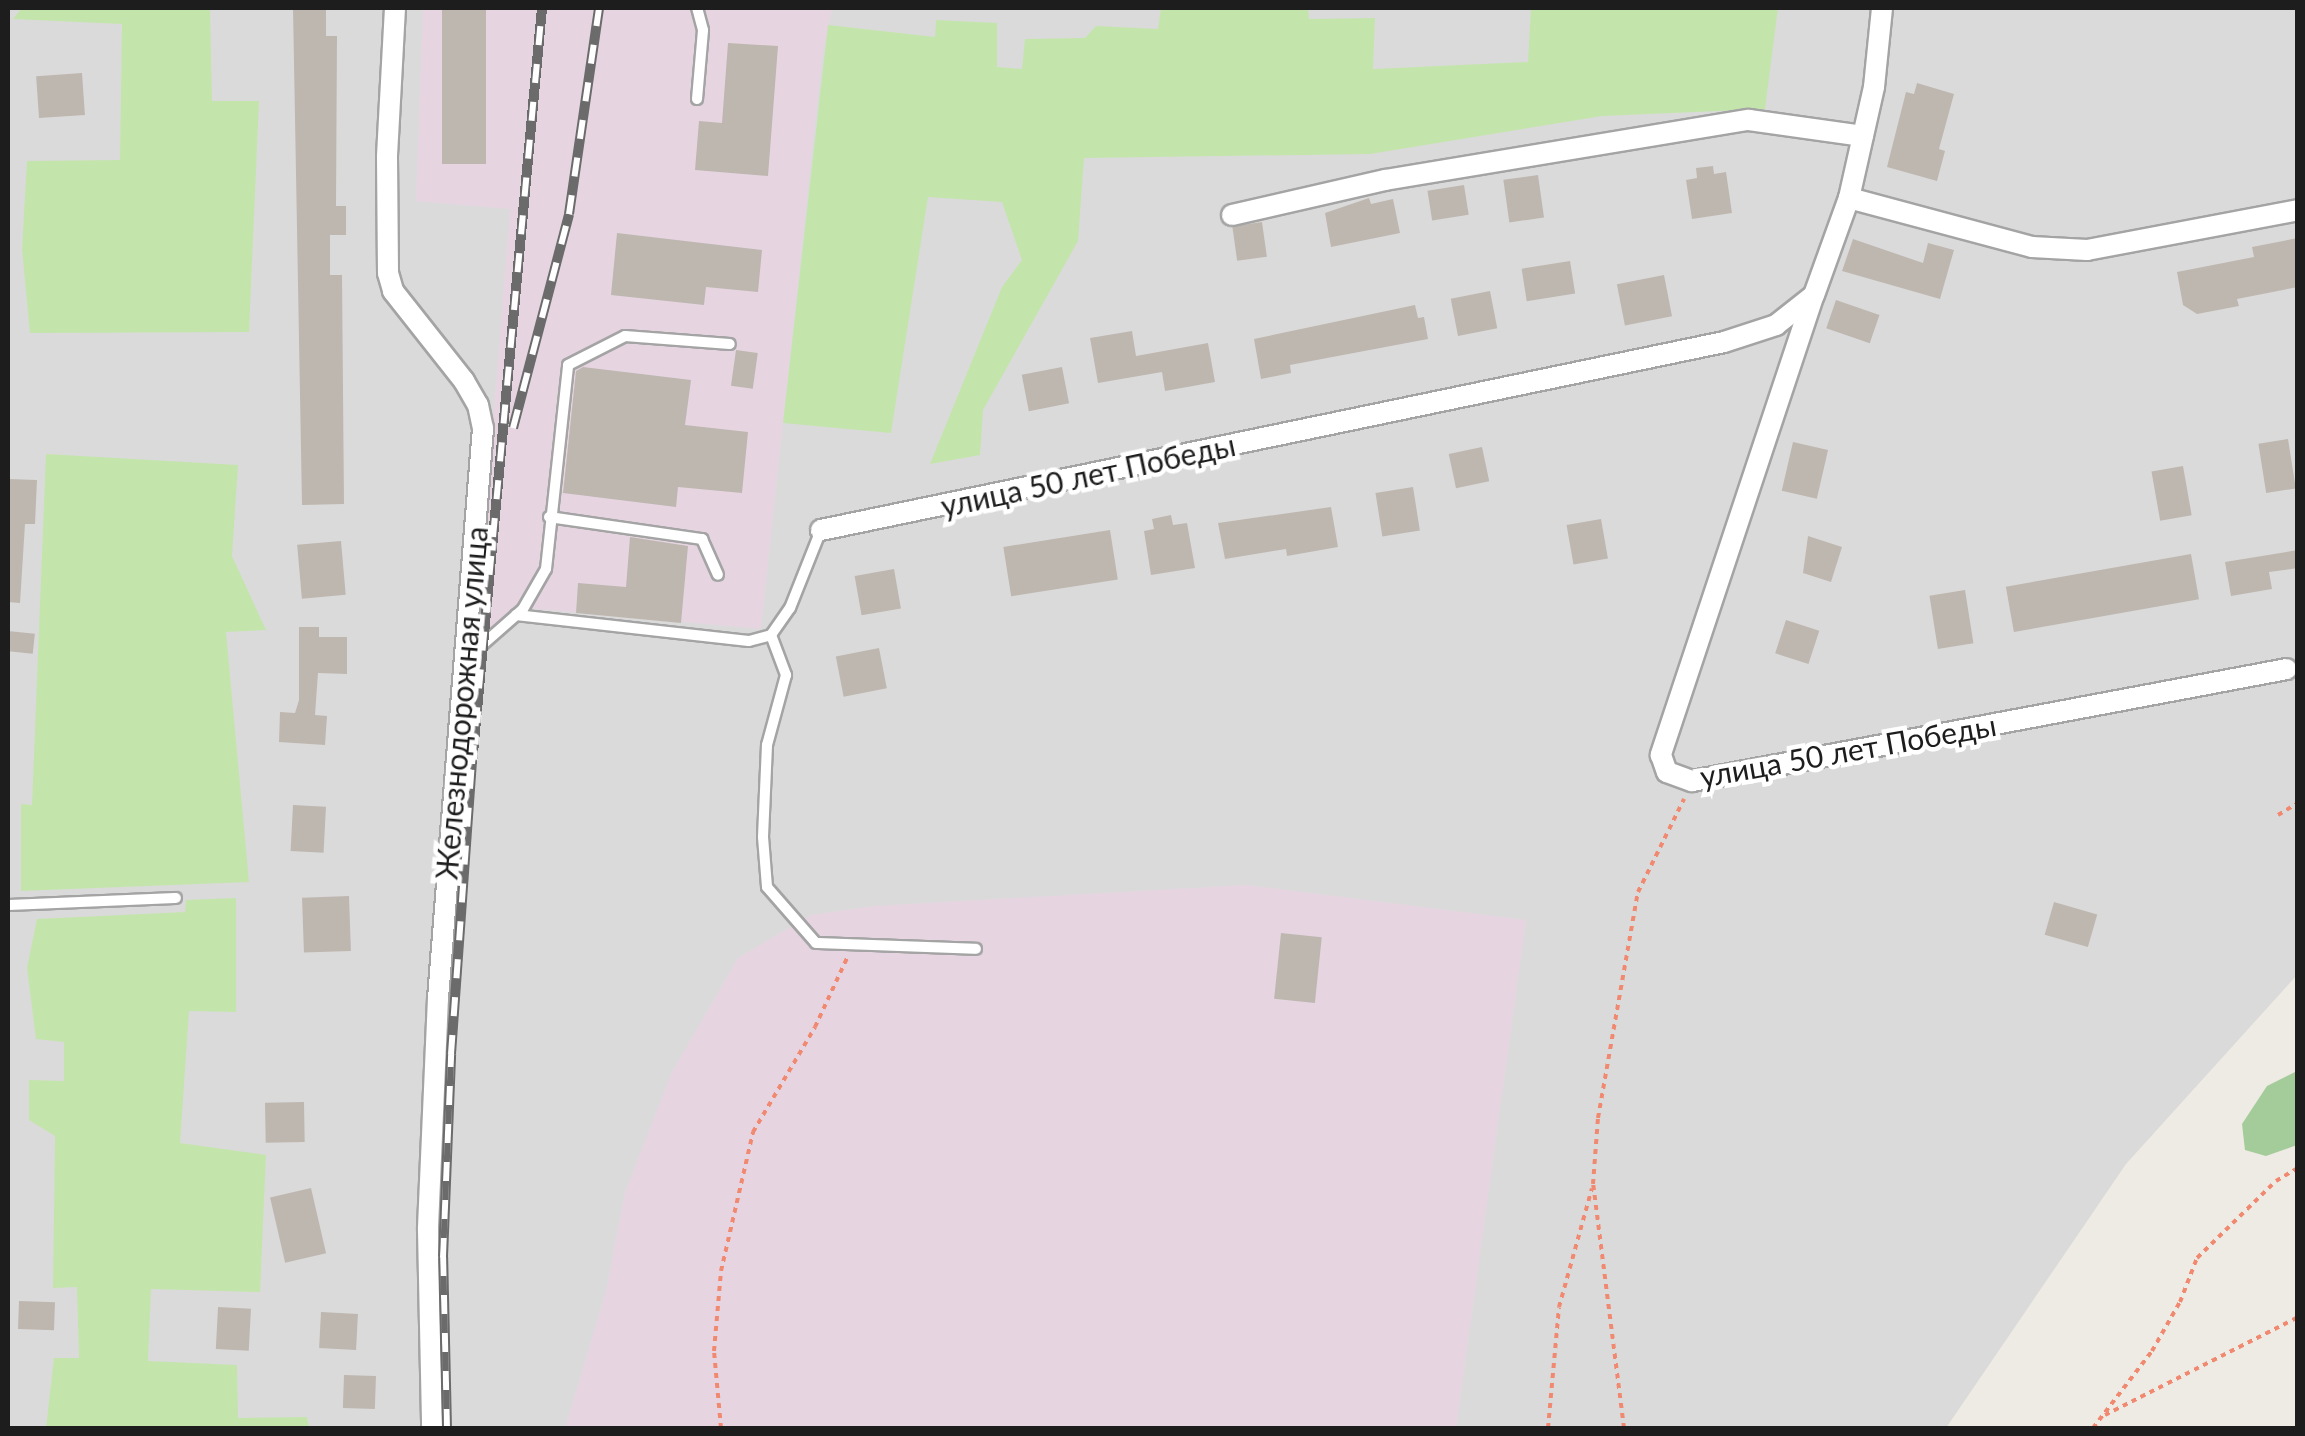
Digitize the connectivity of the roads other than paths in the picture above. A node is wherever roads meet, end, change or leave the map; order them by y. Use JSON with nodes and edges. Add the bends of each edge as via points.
{"nodes":[{"id":1,"x":395,"y":8,"type":"edge"},
{"id":2,"x":698,"y":8,"type":"edge"},
{"id":3,"x":1882,"y":8,"type":"edge"},
{"id":4,"x":697,"y":99,"type":"dead end"},
{"id":5,"x":1863,"y":136,"type":"junction"},
{"id":6,"x":1849,"y":198,"type":"junction"},
{"id":7,"x":2298,"y":210,"type":"edge"},
{"id":8,"x":1232,"y":215,"type":"dead end"},
{"id":9,"x":1814,"y":296,"type":"junction"},
{"id":10,"x":730,"y":344,"type":"dead end"},
{"id":11,"x":549,"y":516,"type":"junction"},
{"id":12,"x":820,"y":530,"type":"joint"},
{"id":13,"x":718,"y":575,"type":"dead end"},
{"id":14,"x":516,"y":616,"type":"junction"},
{"id":15,"x":771,"y":635,"type":"junction"},
{"id":16,"x":465,"y":660,"type":"junction"},
{"id":17,"x":2287,"y":669,"type":"dead end"},
{"id":18,"x":176,"y":898,"type":"dead end"},
{"id":19,"x":8,"y":905,"type":"edge"},
{"id":20,"x":976,"y":949,"type":"dead end"},
{"id":21,"x":432,"y":1428,"type":"edge"}],
"edges":[{"from":1,"to":16,"type":"street","name":"Железнодорожная улица","via":[[388,273],[393,291],[464,380],[483,428]]},
{"from":2,"to":4,"type":"lane","via":[[703,30]]},
{"from":3,"to":5,"type":"street","name":"улица 50 лет Победы"},
{"from":5,"to":6,"type":"street","name":"улица 50 лет Победы"},
{"from":5,"to":8,"type":"street","via":[[1748,120],[1386,180]]},
{"from":6,"to":7,"type":"street","via":[[2032,247],[2087,250]]},
{"from":6,"to":9,"type":"street","name":"улица 50 лет Победы"},
{"from":9,"to":12,"type":"street","name":"улица 50 лет Победы","via":[[1776,325],[1724,342]]},
{"from":9,"to":17,"type":"street","name":"улица 50 лет Победы","via":[[1661,755],[1667,772],[1692,781]]},
{"from":10,"to":11,"type":"lane","via":[[625,336],[568,365]]},
{"from":11,"to":13,"type":"lane","via":[[702,538]]},
{"from":11,"to":14,"type":"lane","via":[[546,569]]},
{"from":12,"to":15,"type":"lane","via":[[790,608]]},
{"from":14,"to":15,"type":"lane","via":[[749,641]]},
{"from":14,"to":16,"type":"lane"},
{"from":15,"to":20,"type":"lane","via":[[786,675],[767,745],[767,887],[816,943]]},
{"from":16,"to":21,"type":"street","name":"Железнодорожная улица","via":[[428,1211]]},
{"from":18,"to":19,"type":"lane"}]}
